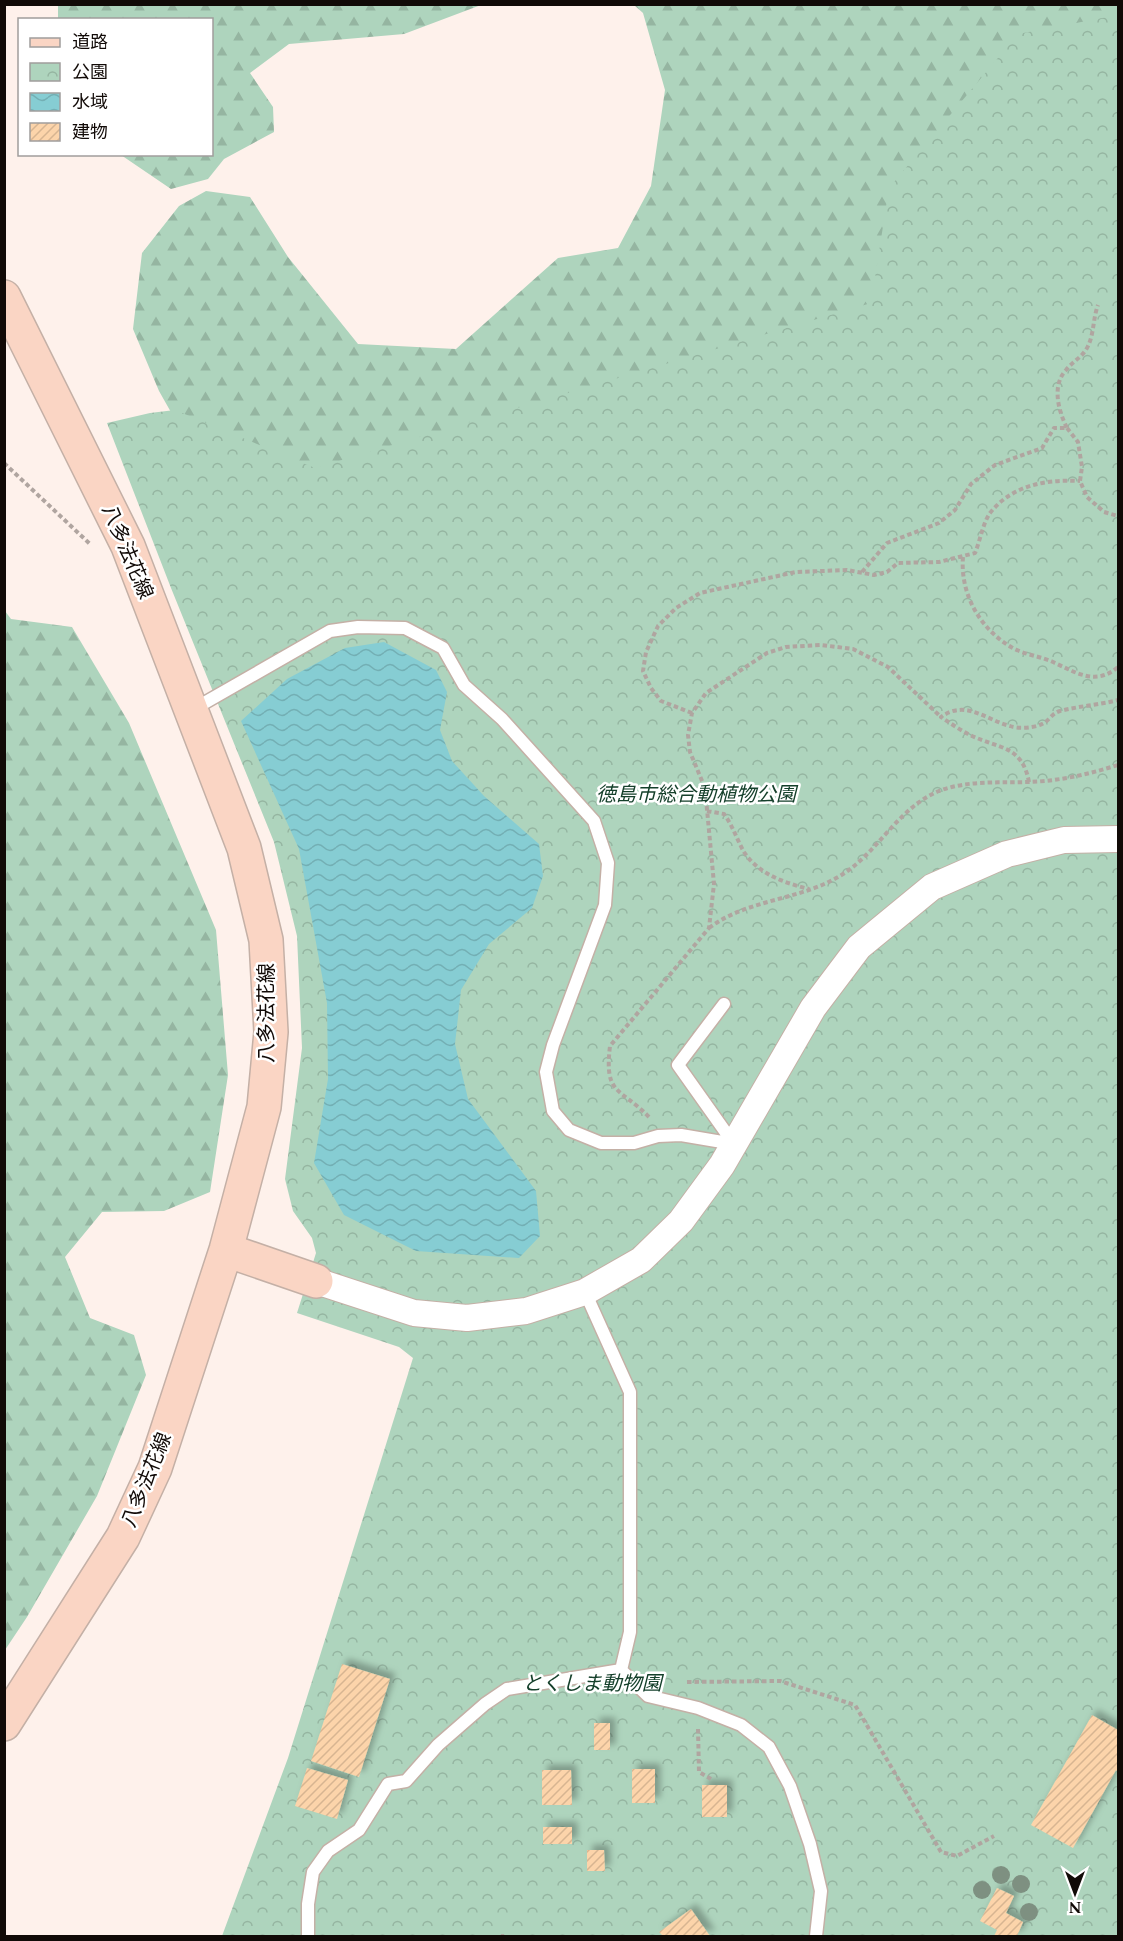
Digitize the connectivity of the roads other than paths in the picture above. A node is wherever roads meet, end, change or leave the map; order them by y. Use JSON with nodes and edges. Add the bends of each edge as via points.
{"nodes":[{"id":1,"x":4,"y":297,"type":"edge"},
{"id":2,"x":191,"y":710,"type":"junction"},
{"id":3,"x":1119,"y":839,"type":"edge"},
{"id":4,"x":724,"y":1004,"type":"dead end"},
{"id":5,"x":734,"y":1144,"type":"junction"},
{"id":6,"x":226,"y":1250,"type":"junction"},
{"id":7,"x":316,"y":1281,"type":"joint"},
{"id":8,"x":585,"y":1292,"type":"junction"},
{"id":9,"x":621,"y":1670,"type":"junction"},
{"id":10,"x":4,"y":1724,"type":"edge"},
{"id":11,"x":308,"y":1936,"type":"edge"},
{"id":12,"x":816,"y":1936,"type":"edge"}],
"edges":[{"from":1,"to":2,"type":"main road","name":"八多法花線","via":[[128,546]]},
{"from":2,"to":5,"type":"lane","via":[[330,632],[358,627],[405,628],[444,648],[464,685],[502,719],[594,821],[608,863],[604,905],[546,1072],[553,1111],[569,1130],[601,1143],[634,1143],[681,1135]]},
{"from":2,"to":6,"type":"main road","name":"八多法花線","via":[[244,848],[266,940],[271,1032],[264,1107]]},
{"from":3,"to":5,"type":"street","via":[[1064,840],[1007,854],[932,887],[860,947],[813,1008]]},
{"from":4,"to":5,"type":"lane","via":[[678,1065]]},
{"from":5,"to":8,"type":"street","via":[[681,1221],[641,1260]]},
{"from":6,"to":7,"type":"main road"},
{"from":6,"to":10,"type":"main road","name":"八多法花線","via":[[155,1468],[123,1537]]},
{"from":7,"to":8,"type":"street","via":[[414,1313],[467,1318],[526,1311]]},
{"from":8,"to":9,"type":"lane","via":[[630,1392],[630,1632]]},
{"from":9,"to":11,"type":"lane","via":[[507,1689],[438,1745],[406,1781],[388,1784],[358,1830],[328,1851],[313,1872]]},
{"from":9,"to":12,"type":"lane","via":[[648,1696],[698,1708],[741,1725],[769,1747],[790,1786],[810,1844],[821,1891]]}]}
